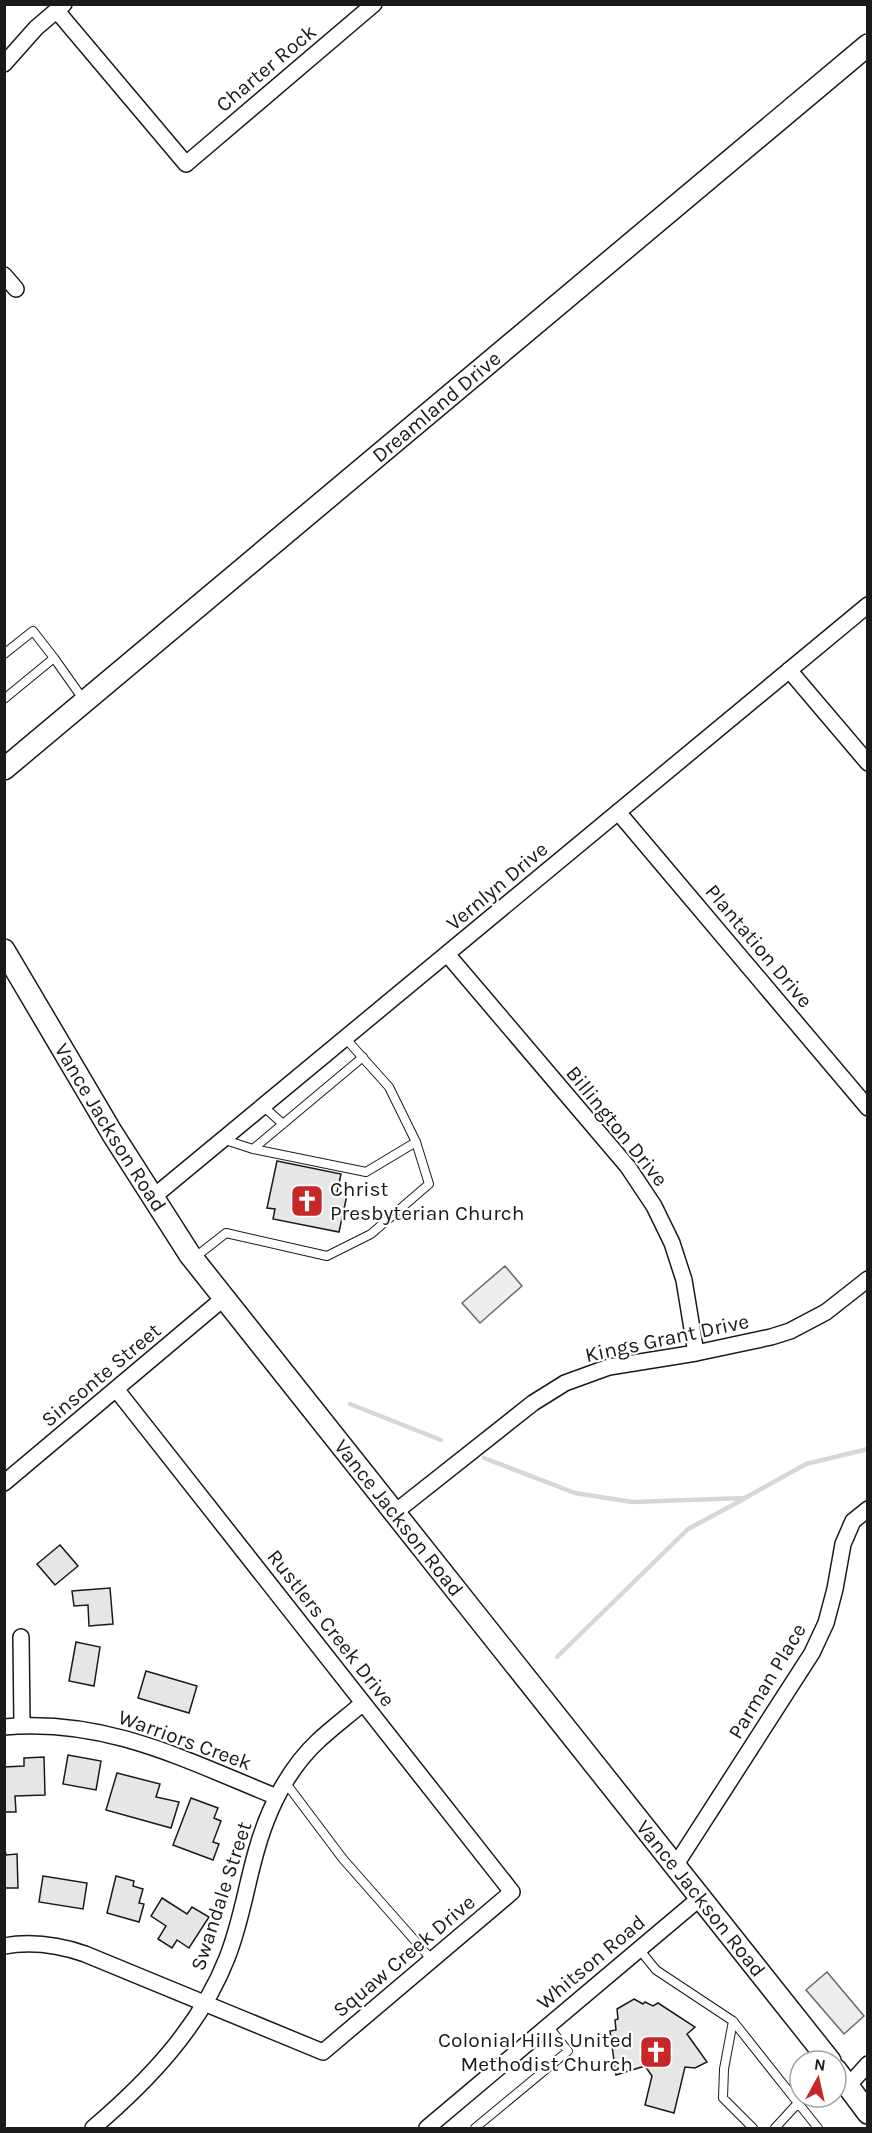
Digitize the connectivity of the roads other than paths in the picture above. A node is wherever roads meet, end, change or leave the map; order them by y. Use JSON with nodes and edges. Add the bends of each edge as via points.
{"nodes":[{"id":1,"x":374,"y":4,"type":"edge"},
{"id":2,"x":60,"y":8,"type":"edge"},
{"id":3,"x":867,"y":45,"type":"edge"},
{"id":4,"x":4,"y":64,"type":"edge"},
{"id":5,"x":4,"y":275,"type":"edge"},
{"id":6,"x":16,"y":289,"type":"dead end"},
{"id":7,"x":867,"y":605,"type":"edge"},
{"id":8,"x":4,"y":654,"type":"edge"},
{"id":9,"x":54,"y":658,"type":"junction"},
{"id":10,"x":789,"y":670,"type":"junction"},
{"id":11,"x":4,"y":699,"type":"edge"},
{"id":12,"x":85,"y":701,"type":"junction"},
{"id":13,"x":867,"y":763,"type":"edge"},
{"id":14,"x":4,"y":769,"type":"edge"},
{"id":15,"x":618,"y":812,"type":"junction"},
{"id":16,"x":4,"y":951,"type":"edge"},
{"id":17,"x":447,"y":954,"type":"junction"},
{"id":18,"x":346,"y":1039,"type":"junction"},
{"id":19,"x":363,"y":1057,"type":"junction"},
{"id":20,"x":264,"y":1107,"type":"junction"},
{"id":21,"x":867,"y":1108,"type":"edge"},
{"id":22,"x":282,"y":1124,"type":"junction"},
{"id":23,"x":225,"y":1140,"type":"junction"},
{"id":24,"x":416,"y":1142,"type":"junction"},
{"id":25,"x":253,"y":1149,"type":"junction"},
{"id":26,"x":152,"y":1198,"type":"junction"},
{"id":27,"x":193,"y":1259,"type":"junction"},
{"id":28,"x":867,"y":1279,"type":"edge"},
{"id":29,"x":224,"y":1298,"type":"junction"},
{"id":30,"x":696,"y":1353,"type":"junction"},
{"id":31,"x":116,"y":1389,"type":"junction"},
{"id":32,"x":4,"y":1483,"type":"edge"},
{"id":33,"x":867,"y":1509,"type":"edge"},
{"id":34,"x":394,"y":1513,"type":"junction"},
{"id":35,"x":21,"y":1637,"type":"dead end"},
{"id":36,"x":363,"y":1703,"type":"junction"},
{"id":37,"x":22,"y":1725,"type":"junction"},
{"id":38,"x":4,"y":1727,"type":"edge"},
{"id":39,"x":285,"y":1782,"type":"junction"},
{"id":40,"x":277,"y":1797,"type":"junction"},
{"id":41,"x":675,"y":1866,"type":"junction"},
{"id":42,"x":512,"y":1892,"type":"joint"},
{"id":43,"x":700,"y":1898,"type":"junction"},
{"id":44,"x":4,"y":1946,"type":"edge"},
{"id":45,"x":639,"y":1949,"type":"junction"},
{"id":46,"x":432,"y":1960,"type":"junction"},
{"id":47,"x":204,"y":2002,"type":"junction"},
{"id":48,"x":733,"y":2021,"type":"junction"},
{"id":49,"x":548,"y":2026,"type":"junction"},
{"id":50,"x":820,"y":2049,"type":"edge"},
{"id":51,"x":867,"y":2064,"type":"edge"},
{"id":52,"x":848,"y":2075,"type":"edge"},
{"id":53,"x":788,"y":2085,"type":"edge"},
{"id":54,"x":848,"y":2086,"type":"edge"},
{"id":55,"x":793,"y":2109,"type":"edge"},
{"id":56,"x":806,"y":2109,"type":"edge"},
{"id":57,"x":867,"y":2113,"type":"edge"},
{"id":58,"x":93,"y":2128,"type":"edge"},
{"id":59,"x":427,"y":2128,"type":"edge"},
{"id":60,"x":475,"y":2128,"type":"edge"},
{"id":61,"x":753,"y":2128,"type":"edge"},
{"id":62,"x":775,"y":2128,"type":"edge"},
{"id":63,"x":818,"y":2128,"type":"edge"}],
"edges":[{"from":1,"to":2,"type":"street","name":"Charter Rock","via":[[186,164]]},
{"from":2,"to":4,"type":"street"},
{"from":3,"to":12,"type":"main road","name":"Dreamland Drive"},
{"from":5,"to":6,"type":"street"},
{"from":7,"to":10,"type":"street","name":"Vernlyn Drive"},
{"from":8,"to":9,"type":"lane","via":[[33,631]]},
{"from":9,"to":11,"type":"lane"},
{"from":9,"to":12,"type":"lane"},
{"from":10,"to":13,"type":"street"},
{"from":10,"to":15,"type":"street","name":"Vernlyn Drive"},
{"from":12,"to":14,"type":"main road","name":"Dreamland Drive"},
{"from":15,"to":17,"type":"street","name":"Vernlyn Drive"},
{"from":15,"to":21,"type":"street","name":"Plantation Drive"},
{"from":16,"to":26,"type":"main road","name":"Vance Jackson Road"},
{"from":17,"to":18,"type":"street","name":"Vernlyn Drive"},
{"from":17,"to":30,"type":"street","name":"Billington Drive","via":[[628,1167],[654,1206],[684,1280]]},
{"from":18,"to":19,"type":"lane"},
{"from":18,"to":20,"type":"street","name":"Vernlyn Drive"},
{"from":19,"to":22,"type":"lane"},
{"from":19,"to":24,"type":"lane","via":[[389,1087]]},
{"from":20,"to":22,"type":"lane"},
{"from":20,"to":23,"type":"street","name":"Vernlyn Drive"},
{"from":22,"to":25,"type":"lane"},
{"from":23,"to":25,"type":"lane"},
{"from":23,"to":26,"type":"street","name":"Vernlyn Drive"},
{"from":24,"to":25,"type":"lane","via":[[366,1172]]},
{"from":24,"to":27,"type":"lane","via":[[429,1184],[371,1234],[327,1256],[225,1233]]},
{"from":26,"to":27,"type":"main road","name":"Vance Jackson Road"},
{"from":27,"to":29,"type":"main road","name":"Vance Jackson Road"},
{"from":28,"to":30,"type":"street","name":"Kings Grant Drive","via":[[826,1312],[790,1331]]},
{"from":29,"to":31,"type":"street","name":"Sinsonte Street"},
{"from":29,"to":34,"type":"main road","name":"Vance Jackson Road"},
{"from":30,"to":34,"type":"street","name":"Kings Grant Drive","via":[[609,1367],[565,1383],[533,1403]]},
{"from":31,"to":32,"type":"street","name":"Sinsonte Street"},
{"from":31,"to":36,"type":"street","name":"Rustlers Creek Drive"},
{"from":33,"to":41,"type":"street","name":"Parman Place","via":[[853,1521],[843,1544],[826,1623],[812,1653]]},
{"from":34,"to":41,"type":"main road","name":"Vance Jackson Road"},
{"from":35,"to":37,"type":"street"},
{"from":36,"to":39,"type":"street","name":"Swandale Street","via":[[316,1742]]},
{"from":36,"to":42,"type":"street","name":"Rustlers Creek Drive"},
{"from":37,"to":38,"type":"street","name":"Warriors Creek"},
{"from":37,"to":40,"type":"street","name":"Warriors Creek","via":[[98,1731],[139,1742]]},
{"from":39,"to":40,"type":"street","name":"Swandale Street"},
{"from":39,"to":46,"type":"lane","via":[[343,1859]]},
{"from":40,"to":47,"type":"street","name":"Swandale Street","via":[[256,1851],[227,1957]]},
{"from":41,"to":43,"type":"main road","name":"Vance Jackson Road"},
{"from":42,"to":46,"type":"street","name":"Squaw Creek Drive"},
{"from":43,"to":45,"type":"street","name":"Whitson Road"},
{"from":43,"to":50,"type":"main road","name":"Vance Jackson Road"},
{"from":44,"to":47,"type":"street","via":[[40,1944],[70,1949]]},
{"from":45,"to":48,"type":"lane","via":[[656,1970]]},
{"from":45,"to":49,"type":"street","name":"Whitson Road"},
{"from":46,"to":47,"type":"street","name":"Squaw Creek Drive","via":[[323,2052]]},
{"from":47,"to":58,"type":"street","name":"Swandale Street","via":[[163,2061]]},
{"from":48,"to":53,"type":"lane"},
{"from":48,"to":61,"type":"lane","via":[[723,2098]]},
{"from":49,"to":59,"type":"street","name":"Whitson Road"},
{"from":49,"to":60,"type":"lane","via":[[568,2051]]},
{"from":51,"to":52,"type":"street"},
{"from":54,"to":57,"type":"main road"},
{"from":55,"to":62,"type":"lane"},
{"from":56,"to":63,"type":"lane"}]}
